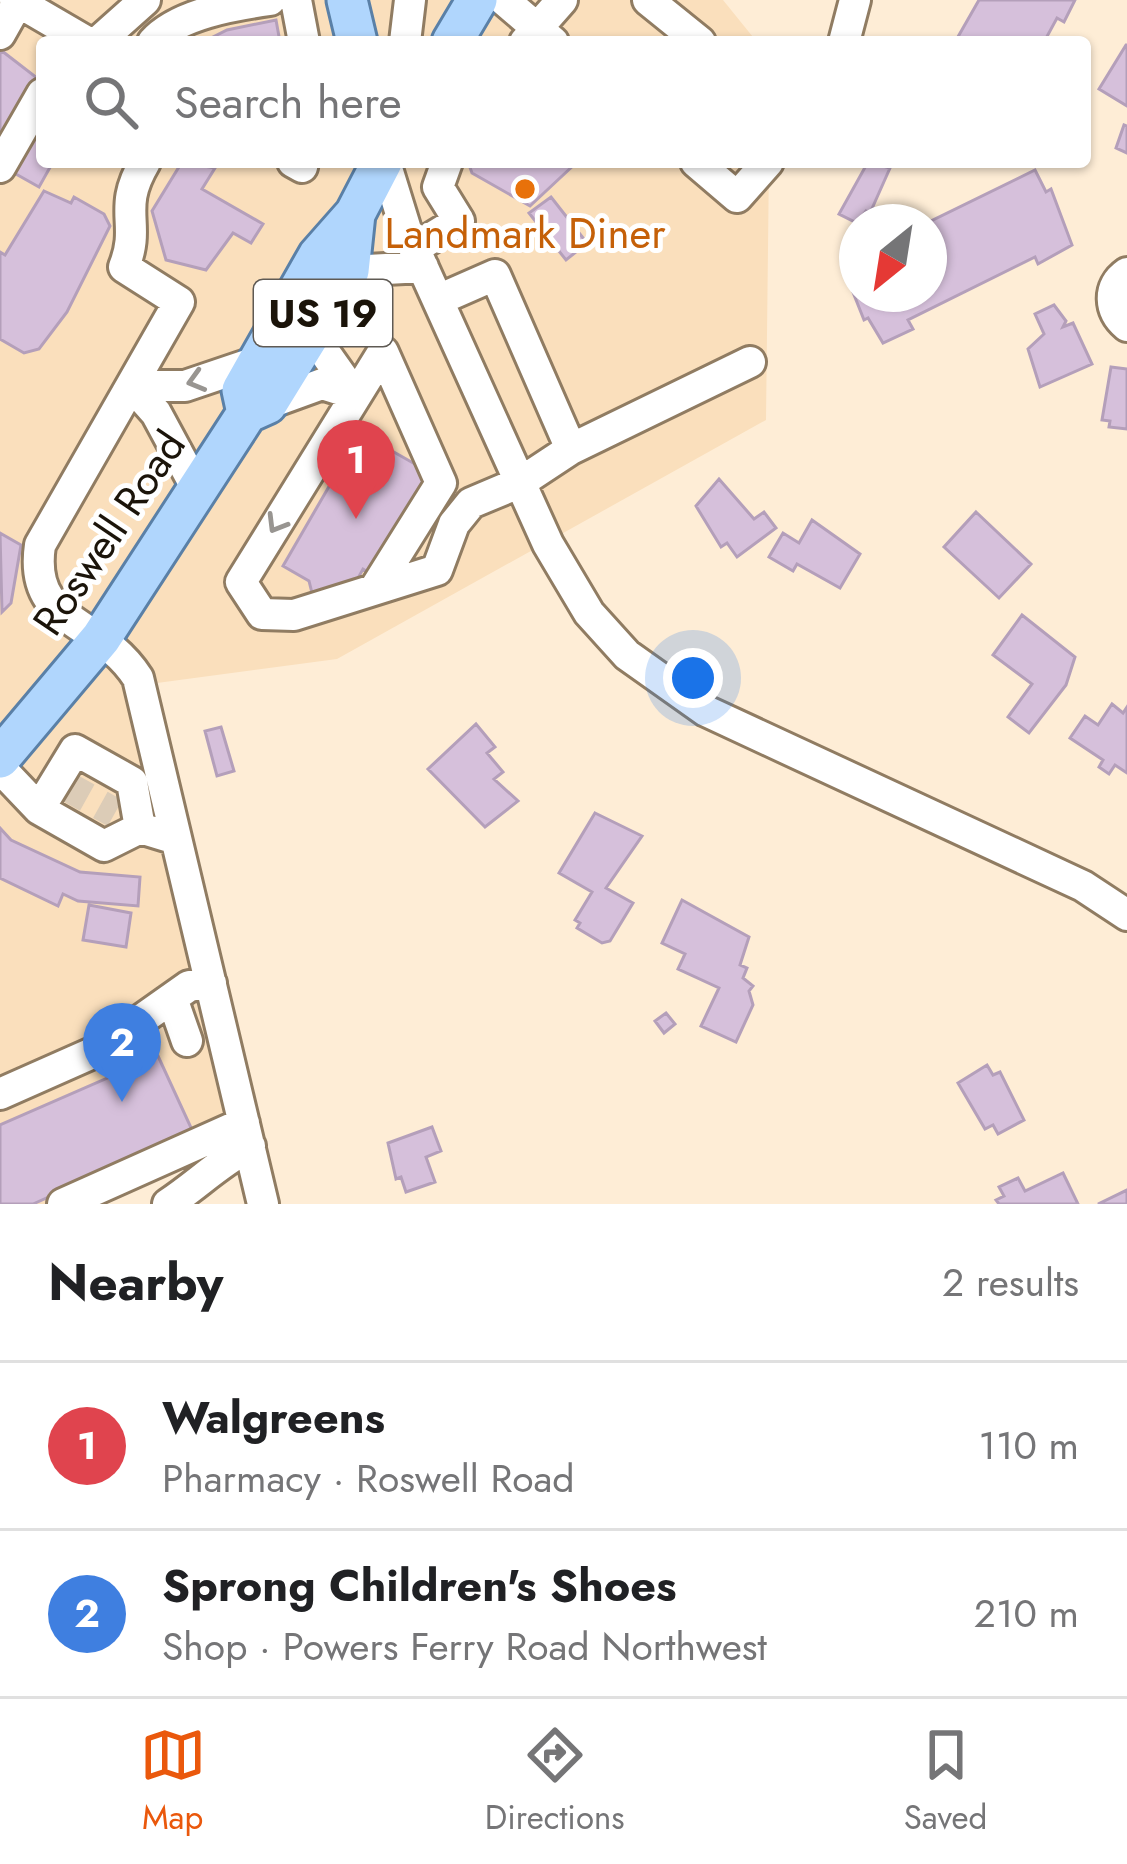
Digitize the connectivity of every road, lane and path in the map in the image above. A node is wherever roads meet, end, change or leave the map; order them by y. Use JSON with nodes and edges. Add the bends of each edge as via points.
{"nodes":[{"id":1,"x":145,"y":0,"type":"edge"},
{"id":2,"x":270,"y":0,"type":"edge"},
{"id":3,"x":296,"y":0,"type":"edge"},
{"id":4,"x":347,"y":0,"type":"edge"},
{"id":5,"x":410,"y":0,"type":"edge"},
{"id":6,"x":477,"y":0,"type":"edge"},
{"id":7,"x":504,"y":0,"type":"edge"},
{"id":8,"x":562,"y":0,"type":"edge"},
{"id":9,"x":648,"y":0,"type":"edge"},
{"id":10,"x":855,"y":0,"type":"edge"},
{"id":11,"x":16,"y":1,"type":"edge"},
{"id":12,"x":0,"y":34,"type":"edge"},
{"id":13,"x":76,"y":36,"type":"edge"},
{"id":14,"x":89,"y":36,"type":"edge"},
{"id":15,"x":158,"y":36,"type":"edge"},
{"id":16,"x":303,"y":36,"type":"edge"},
{"id":17,"x":356,"y":36,"type":"edge"},
{"id":18,"x":404,"y":36,"type":"edge"},
{"id":19,"x":456,"y":36,"type":"edge"},
{"id":20,"x":539,"y":36,"type":"edge"},
{"id":21,"x":541,"y":36,"type":"edge"},
{"id":22,"x":693,"y":36,"type":"edge"},
{"id":23,"x":846,"y":36,"type":"edge"},
{"id":24,"x":36,"y":104,"type":"edge"},
{"id":25,"x":0,"y":166,"type":"edge"},
{"id":26,"x":141,"y":168,"type":"edge"},
{"id":27,"x":381,"y":168,"type":"edge"},
{"id":28,"x":386,"y":168,"type":"edge"},
{"id":29,"x":445,"y":168,"type":"edge"},
{"id":30,"x":703,"y":168,"type":"edge"},
{"id":31,"x":763,"y":168,"type":"edge"},
{"id":32,"x":355,"y":214,"type":"junction"},
{"id":33,"x":419,"y":258,"type":"junction"},
{"id":34,"x":349,"y":271,"type":"junction"},
{"id":35,"x":1127,"y":273,"type":"edge"},
{"id":36,"x":438,"y":300,"type":"junction"},
{"id":37,"x":315,"y":326,"type":"junction"},
{"id":38,"x":1127,"y":326,"type":"edge"},
{"id":39,"x":259,"y":361,"type":"junction"},
{"id":40,"x":750,"y":362,"type":"dead end"},
{"id":41,"x":132,"y":386,"type":"junction"},
{"id":42,"x":354,"y":394,"type":"junction"},
{"id":43,"x":257,"y":408,"type":"junction"},
{"id":44,"x":571,"y":448,"type":"junction"},
{"id":45,"x":520,"y":482,"type":"junction"},
{"id":46,"x":197,"y":489,"type":"junction"},
{"id":47,"x":376,"y":587,"type":"junction"},
{"id":48,"x":101,"y":638,"type":"junction"},
{"id":49,"x":0,"y":758,"type":"edge"},
{"id":50,"x":0,"y":768,"type":"edge"},
{"id":51,"x":39,"y":808,"type":"junction"},
{"id":52,"x":127,"y":821,"type":"junction"},
{"id":53,"x":176,"y":839,"type":"junction"},
{"id":54,"x":1127,"y":915,"type":"edge"},
{"id":55,"x":211,"y":983,"type":"junction"},
{"id":56,"x":173,"y":1001,"type":"junction"},
{"id":57,"x":187,"y":1041,"type":"dead end"},
{"id":58,"x":0,"y":1094,"type":"edge"},
{"id":59,"x":247,"y":1135,"type":"junction"},
{"id":60,"x":184,"y":1198,"type":"edge"},
{"id":61,"x":62,"y":1204,"type":"edge"},
{"id":62,"x":263,"y":1204,"type":"edge"}],
"edges":[{"from":1,"to":14,"type":"street"},
{"from":2,"to":15,"type":"street"},
{"from":3,"to":16,"type":"street"},
{"from":4,"to":17,"type":"main road"},
{"from":5,"to":18,"type":"street"},
{"from":6,"to":19,"type":"main road"},
{"from":7,"to":20,"type":"street"},
{"from":8,"to":21,"type":"street"},
{"from":9,"to":22,"type":"street"},
{"from":10,"to":23,"type":"street"},
{"from":11,"to":12,"type":"street"},
{"from":11,"to":13,"type":"street"},
{"from":24,"to":25,"type":"street"},
{"from":26,"to":41,"type":"street","via":[[128,190],[134,242],[124,267],[179,302]]},
{"from":27,"to":32,"type":"main road","name":"Roswell Road","number":"US 19"},
{"from":28,"to":33,"type":"street"},
{"from":29,"to":33,"type":"street","via":[[439,187],[459,221]]},
{"from":30,"to":31,"type":"street","via":[[737,197]]},
{"from":32,"to":34,"type":"main road","name":"Roswell Road","number":"US 19"},
{"from":32,"to":39,"type":"main road","name":"Roswell Road","number":"US 19","via":[[318,256]]},
{"from":33,"to":34,"type":"street"},
{"from":33,"to":36,"type":"street"},
{"from":34,"to":37,"type":"main road","name":"Roswell Road","number":"US 19"},
{"from":35,"to":38,"type":"street","via":[[1111,299]]},
{"from":36,"to":44,"type":"street","via":[[495,275]]},
{"from":36,"to":45,"type":"street"},
{"from":37,"to":42,"type":"street"},
{"from":37,"to":43,"type":"main road","name":"Roswell Road","number":"US 19"},
{"from":39,"to":41,"type":"street","one_way":true,"via":[[185,386]]},
{"from":39,"to":43,"type":"main road","name":"Roswell Road","number":"US 19","via":[[242,391]]},
{"from":40,"to":44,"type":"street"},
{"from":41,"to":46,"type":"street","via":[[157,412]]},
{"from":41,"to":48,"type":"street","via":[[40,545],[36,572],[43,598]]},
{"from":42,"to":43,"type":"street","via":[[322,384]]},
{"from":42,"to":47,"type":"street","via":[[383,352],[441,482]]},
{"from":42,"to":47,"type":"street","one_way":true,"via":[[241,582],[262,614],[294,615]]},
{"from":43,"to":46,"type":"main road","name":"Roswell Road","number":"US 19"},
{"from":44,"to":45,"type":"street"},
{"from":45,"to":47,"type":"street","via":[[471,503],[437,569]]},
{"from":45,"to":54,"type":"street","via":[[589,613],[662,684],[1084,886]]},
{"from":46,"to":48,"type":"main road","name":"Roswell Road","number":"US 19"},
{"from":48,"to":49,"type":"main road","name":"Roswell Road","number":"US 19"},
{"from":48,"to":53,"type":"street","via":[[138,677]]},
{"from":50,"to":51,"type":"street"},
{"from":51,"to":52,"type":"street","via":[[104,846]]},
{"from":51,"to":52,"type":"street","via":[[74,750],[132,782]]},
{"from":52,"to":53,"type":"street"},
{"from":53,"to":55,"type":"street"},
{"from":55,"to":56,"type":"street","via":[[189,986]]},
{"from":55,"to":59,"type":"street"},
{"from":56,"to":57,"type":"street"},
{"from":56,"to":58,"type":"street","via":[[97,1051]]},
{"from":59,"to":60,"type":"street"},
{"from":59,"to":61,"type":"street"},
{"from":59,"to":62,"type":"street"}]}
